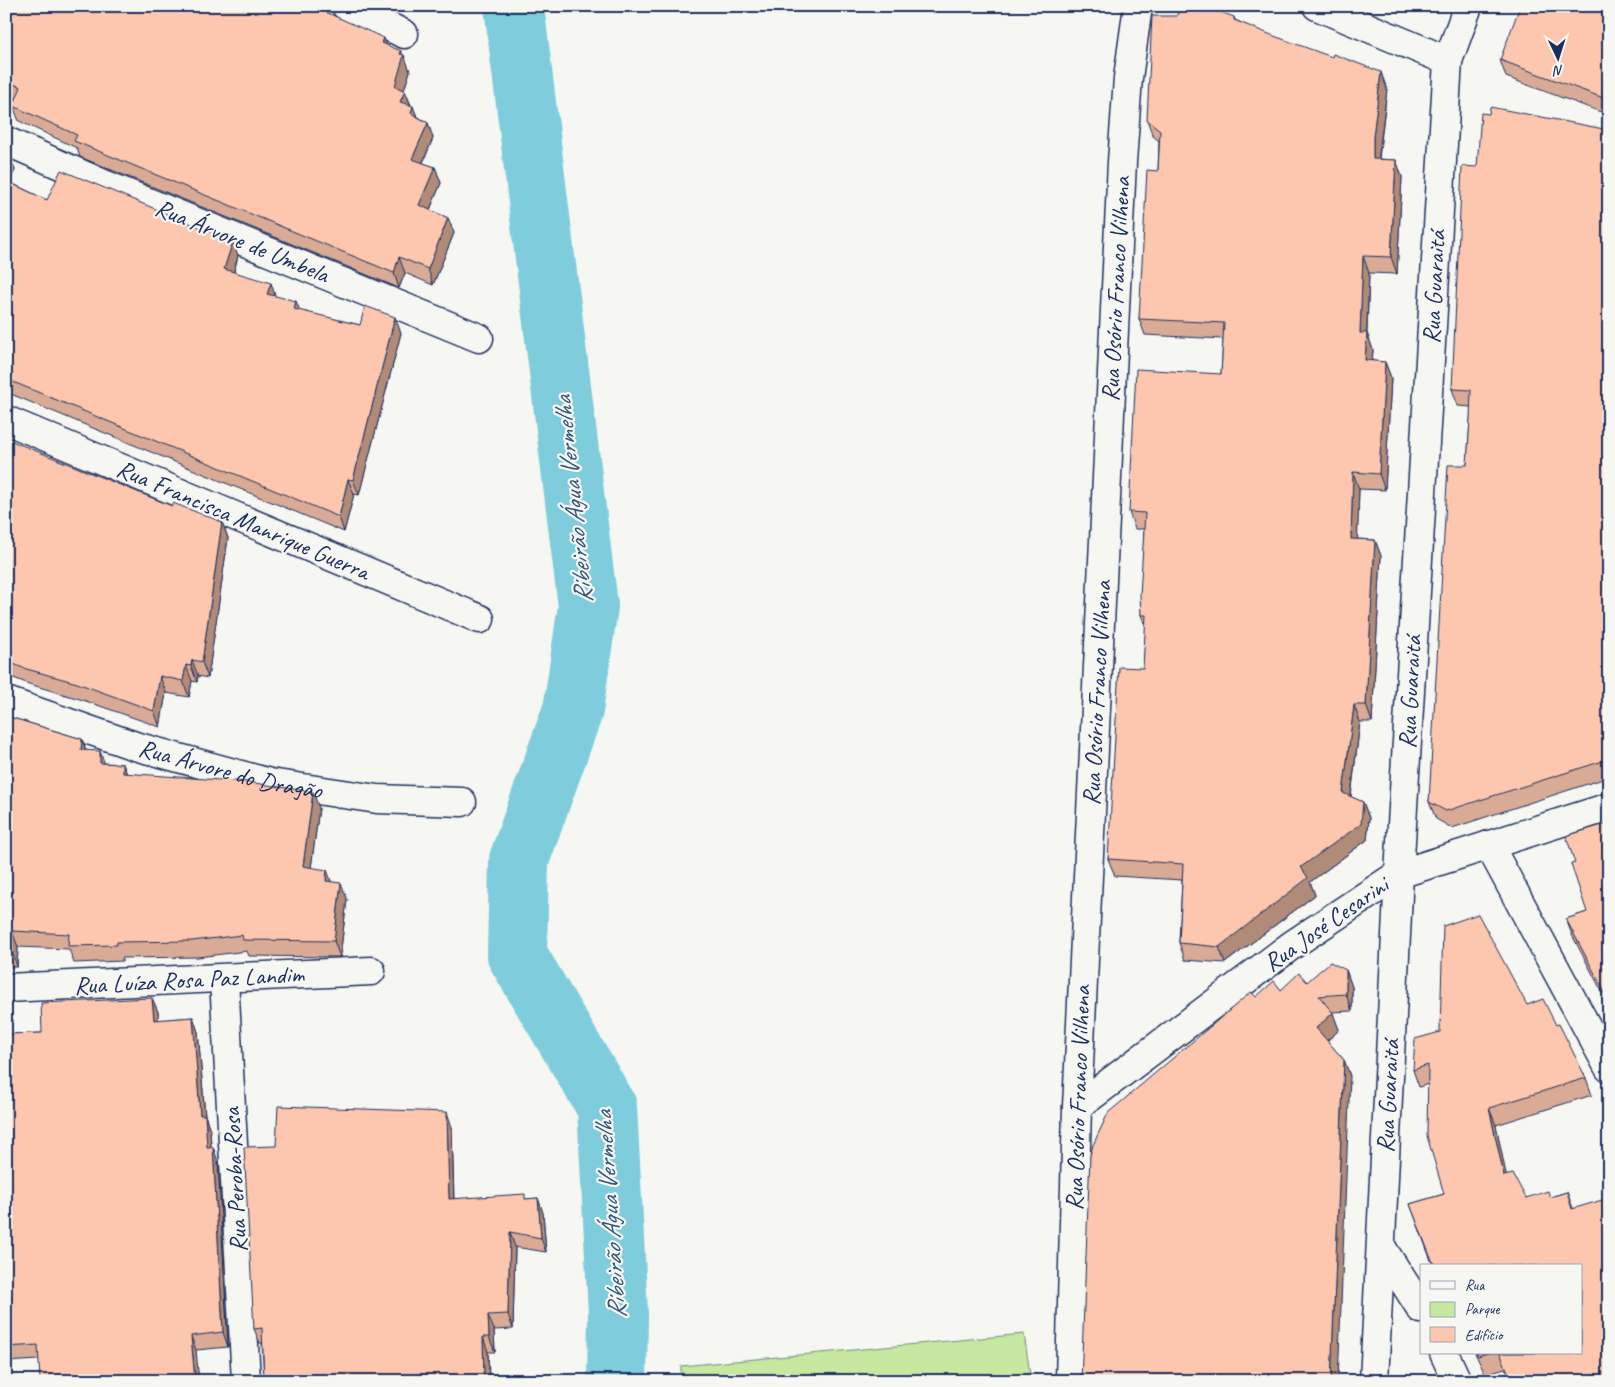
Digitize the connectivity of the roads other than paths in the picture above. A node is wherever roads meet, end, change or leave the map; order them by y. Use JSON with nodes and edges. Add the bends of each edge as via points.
{"nodes":[{"id":1,"x":346,"y":6,"type":"edge"},
{"id":2,"x":1138,"y":6,"type":"edge"},
{"id":3,"x":1317,"y":6,"type":"edge"},
{"id":4,"x":1468,"y":6,"type":"edge"},
{"id":5,"x":1360,"y":14,"type":"edge"},
{"id":6,"x":404,"y":34,"type":"dead end"},
{"id":7,"x":1448,"y":61,"type":"junction"},
{"id":8,"x":6,"y":141,"type":"edge"},
{"id":9,"x":479,"y":338,"type":"dead end"},
{"id":10,"x":6,"y":420,"type":"edge"},
{"id":11,"x":480,"y":619,"type":"dead end"},
{"id":12,"x":6,"y":701,"type":"edge"},
{"id":13,"x":462,"y":802,"type":"dead end"},
{"id":14,"x":1609,"y":807,"type":"edge"},
{"id":15,"x":1489,"y":845,"type":"junction"},
{"id":16,"x":1399,"y":874,"type":"junction"},
{"id":17,"x":371,"y":970,"type":"dead end"},
{"id":18,"x":224,"y":979,"type":"junction"},
{"id":19,"x":6,"y":988,"type":"edge"},
{"id":20,"x":1609,"y":1068,"type":"edge"},
{"id":21,"x":1077,"y":1107,"type":"junction"},
{"id":22,"x":1382,"y":1248,"type":"junction"},
{"id":23,"x":1420,"y":1307,"type":"edge"},
{"id":24,"x":1444,"y":1354,"type":"edge"},
{"id":25,"x":246,"y":1381,"type":"edge"},
{"id":26,"x":1070,"y":1381,"type":"edge"},
{"id":27,"x":1374,"y":1381,"type":"edge"},
{"id":28,"x":1457,"y":1381,"type":"edge"}],
"edges":[{"from":1,"to":6,"type":"street"},
{"from":2,"to":21,"type":"street","name":"Rua Osório Franco Vilhena","via":[[1128,78],[1123,153]]},
{"from":3,"to":5,"type":"street"},
{"from":4,"to":7,"type":"street","name":"Rua Guaraitá"},
{"from":5,"to":7,"type":"street"},
{"from":7,"to":16,"type":"street","name":"Rua Guaraitá"},
{"from":8,"to":9,"type":"street","name":"Rua Árvore de Umbela","via":[[106,186]]},
{"from":10,"to":11,"type":"street","name":"Rua Francisca Manrique Guerra"},
{"from":12,"to":13,"type":"street","name":"Rua Árvore do Dragão","via":[[135,746],[270,783],[377,799]]},
{"from":14,"to":15,"type":"street","name":"Rua José Cesarini"},
{"from":15,"to":16,"type":"street","name":"Rua José Cesarini"},
{"from":15,"to":20,"type":"street"},
{"from":16,"to":21,"type":"street","name":"Rua José Cesarini","via":[[1292,945]]},
{"from":16,"to":22,"type":"street","name":"Rua Guaraitá"},
{"from":17,"to":18,"type":"street","name":"Rua Luíza Rosa Paz Landim"},
{"from":18,"to":19,"type":"street","name":"Rua Luíza Rosa Paz Landim"},
{"from":18,"to":25,"type":"street","name":"Rua Peroba-Rosa"},
{"from":21,"to":26,"type":"street","name":"Rua Osório Franco Vilhena"},
{"from":22,"to":23,"type":"street"},
{"from":22,"to":27,"type":"street","name":"Rua Guaraitá"},
{"from":24,"to":28,"type":"street"}]}
